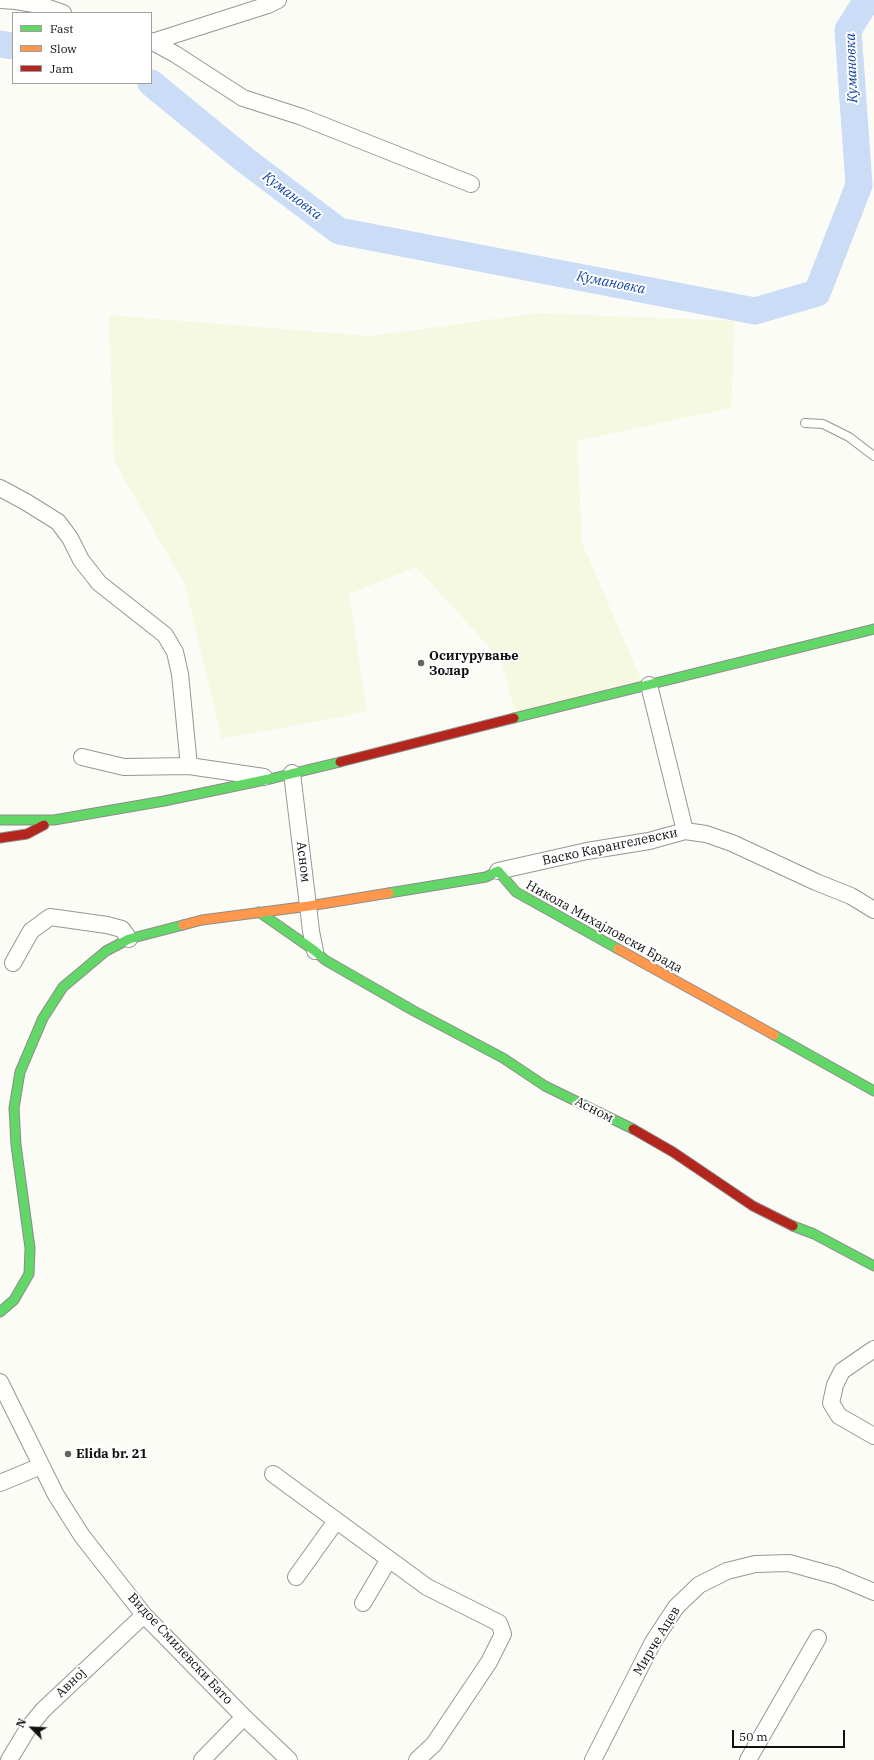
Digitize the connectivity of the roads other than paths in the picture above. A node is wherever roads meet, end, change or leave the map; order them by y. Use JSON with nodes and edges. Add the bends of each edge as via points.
{"nodes":[{"id":1,"x":0,"y":0,"type":"edge"},
{"id":2,"x":278,"y":0,"type":"edge"},
{"id":3,"x":60,"y":12,"type":"edge"},
{"id":4,"x":152,"y":41,"type":"edge"},
{"id":5,"x":471,"y":184,"type":"dead end"},
{"id":6,"x":805,"y":423,"type":"dead end"},
{"id":7,"x":874,"y":456,"type":"edge"},
{"id":8,"x":0,"y":488,"type":"edge"},
{"id":9,"x":874,"y":629,"type":"edge"},
{"id":10,"x":649,"y":685,"type":"junction"},
{"id":11,"x":82,"y":757,"type":"dead end"},
{"id":12,"x":189,"y":766,"type":"junction"},
{"id":13,"x":292,"y":773,"type":"junction"},
{"id":14,"x":274,"y":778,"type":"junction"},
{"id":15,"x":0,"y":820,"type":"edge"},
{"id":16,"x":54,"y":820,"type":"junction"},
{"id":17,"x":685,"y":831,"type":"junction"},
{"id":18,"x":0,"y":838,"type":"edge"},
{"id":19,"x":498,"y":871,"type":"junction"},
{"id":20,"x":309,"y":906,"type":"junction"},
{"id":21,"x":874,"y":910,"type":"edge"},
{"id":22,"x":259,"y":912,"type":"junction"},
{"id":23,"x":129,"y":939,"type":"junction"},
{"id":24,"x":315,"y":951,"type":"junction"},
{"id":25,"x":13,"y":963,"type":"dead end"},
{"id":26,"x":874,"y":1091,"type":"edge"},
{"id":27,"x":874,"y":1266,"type":"edge"},
{"id":28,"x":0,"y":1312,"type":"edge"},
{"id":29,"x":874,"y":1349,"type":"edge"},
{"id":30,"x":0,"y":1382,"type":"edge"},
{"id":31,"x":874,"y":1436,"type":"edge"},
{"id":32,"x":40,"y":1466,"type":"junction"},
{"id":33,"x":273,"y":1474,"type":"dead end"},
{"id":34,"x":0,"y":1483,"type":"edge"},
{"id":35,"x":336,"y":1521,"type":"junction"},
{"id":36,"x":389,"y":1559,"type":"junction"},
{"id":37,"x":296,"y":1577,"type":"dead end"},
{"id":38,"x":874,"y":1592,"type":"edge"},
{"id":39,"x":363,"y":1603,"type":"dead end"},
{"id":40,"x":144,"y":1615,"type":"junction"},
{"id":41,"x":818,"y":1638,"type":"dead end"},
{"id":42,"x":244,"y":1717,"type":"junction"},
{"id":43,"x":9,"y":1760,"type":"edge"},
{"id":44,"x":202,"y":1760,"type":"edge"},
{"id":45,"x":289,"y":1760,"type":"edge"},
{"id":46,"x":417,"y":1760,"type":"edge"},
{"id":47,"x":593,"y":1760,"type":"edge"},
{"id":48,"x":748,"y":1760,"type":"edge"}],
"edges":[{"from":1,"to":3,"type":"street","via":[[40,5]]},
{"from":2,"to":4,"type":"street"},
{"from":4,"to":5,"type":"street","via":[[243,98],[302,117]]},
{"from":6,"to":7,"type":"lane","via":[[823,424],[850,437]]},
{"from":8,"to":12,"type":"street","via":[[58,522],[81,560],[99,583],[165,635],[175,652],[180,674]]},
{"from":9,"to":10,"type":"street"},
{"from":10,"to":13,"type":"street"},
{"from":10,"to":17,"type":"street"},
{"from":11,"to":12,"type":"street","via":[[124,767]]},
{"from":12,"to":14,"type":"street"},
{"from":13,"to":14,"type":"street"},
{"from":13,"to":20,"type":"street","name":"Асном"},
{"from":14,"to":16,"type":"street"},
{"from":15,"to":16,"type":"street"},
{"from":16,"to":18,"type":"street","via":[[27,834]]},
{"from":17,"to":19,"type":"street","name":"Васко Карангелевски","via":[[649,841],[587,851]]},
{"from":17,"to":21,"type":"street","name":"Васко Карангелевски","via":[[706,834],[732,843],[851,896]]},
{"from":19,"to":20,"type":"street","via":[[486,876]]},
{"from":19,"to":26,"type":"street","name":"Никола Михајловски Брада","via":[[516,892]]},
{"from":20,"to":22,"type":"street"},
{"from":20,"to":24,"type":"street","name":"Асном","via":[[310,931]]},
{"from":22,"to":23,"type":"street","via":[[202,920]]},
{"from":22,"to":24,"type":"street","name":"Асном"},
{"from":23,"to":25,"type":"street","via":[[122,929],[50,917],[31,931]]},
{"from":23,"to":28,"type":"street","via":[[106,951],[63,987],[43,1018],[20,1072],[14,1108],[16,1145],[30,1248],[29,1274],[14,1300]]},
{"from":24,"to":27,"type":"street","name":"Асном","via":[[325,960],[503,1058],[546,1086],[672,1152],[753,1206],[814,1234]]},
{"from":29,"to":31,"type":"street","via":[[842,1372],[835,1385],[831,1403],[839,1416]]},
{"from":30,"to":32,"type":"street","name":"Видое Смилевски Бато"},
{"from":32,"to":34,"type":"street"},
{"from":32,"to":40,"type":"street","name":"Видое Смилевски Бато","via":[[82,1536]]},
{"from":33,"to":35,"type":"street"},
{"from":35,"to":36,"type":"street"},
{"from":35,"to":37,"type":"street"},
{"from":36,"to":39,"type":"street"},
{"from":36,"to":46,"type":"street","via":[[427,1587],[498,1623],[503,1634],[489,1662],[465,1699],[434,1744]]},
{"from":38,"to":47,"type":"street","name":"Мирче Ацев","via":[[836,1576],[789,1563],[755,1564],[727,1571],[699,1585],[676,1607],[653,1642]]},
{"from":40,"to":42,"type":"street","name":"Видое Смилевски Бато"},
{"from":40,"to":43,"type":"street","name":"Авној","via":[[43,1710],[29,1727]]},
{"from":41,"to":48,"type":"street"},
{"from":42,"to":44,"type":"street"},
{"from":42,"to":45,"type":"street","name":"Видое Смилевски Бато"}]}
